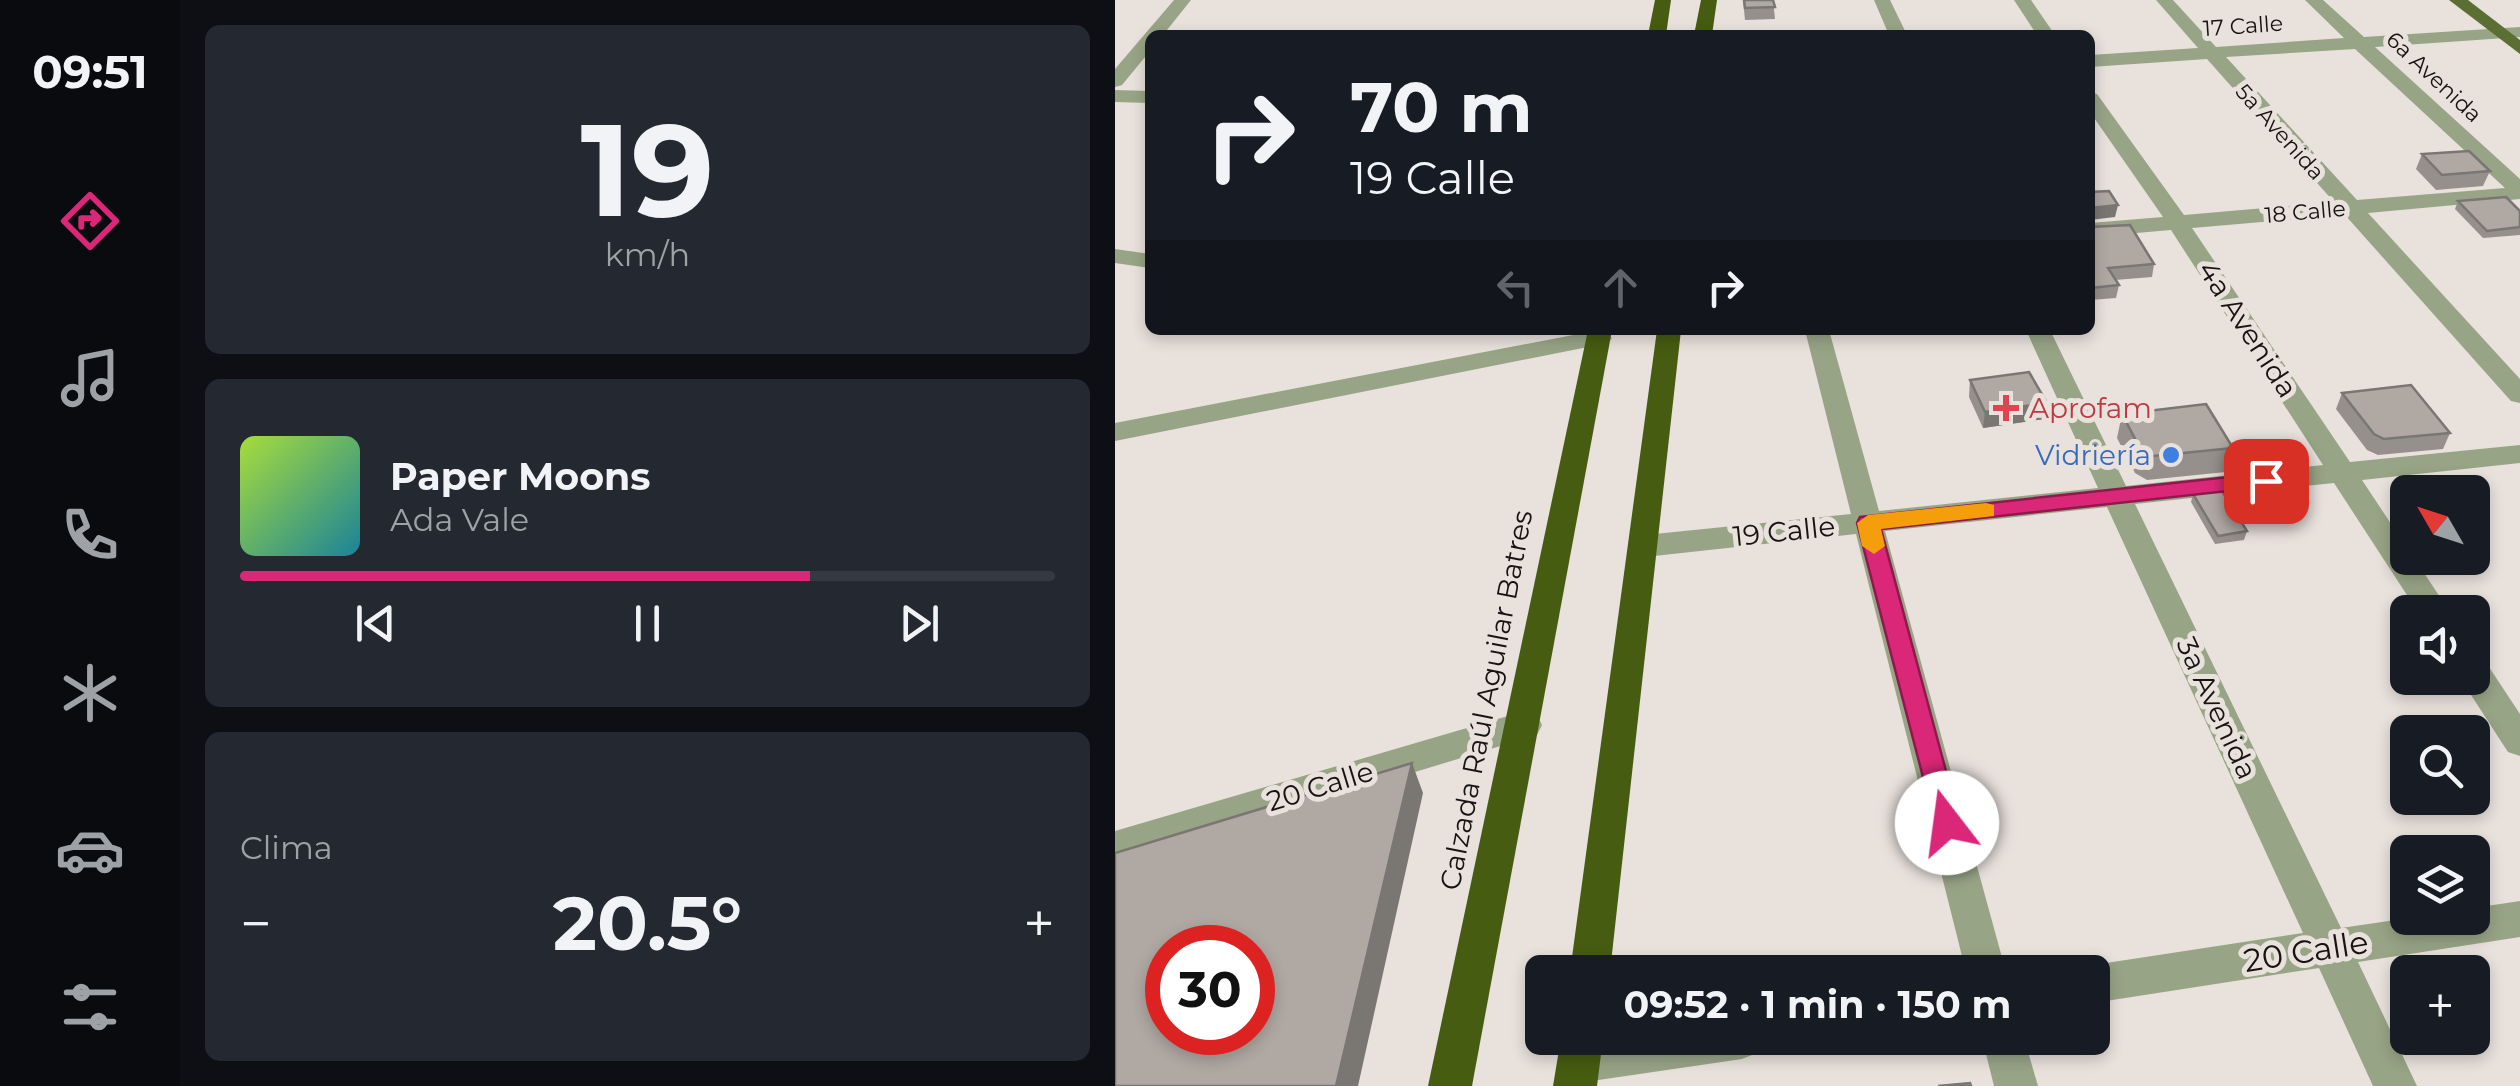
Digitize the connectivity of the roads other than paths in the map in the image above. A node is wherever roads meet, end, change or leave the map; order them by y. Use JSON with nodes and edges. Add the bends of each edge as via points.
{"nodes":[{"id":1,"x":1183,"y":0,"type":"edge"},
{"id":2,"x":1663,"y":0,"type":"edge"},
{"id":3,"x":1709,"y":0,"type":"edge"},
{"id":4,"x":1882,"y":0,"type":"edge"},
{"id":5,"x":2022,"y":0,"type":"edge"},
{"id":6,"x":2164,"y":0,"type":"edge"},
{"id":7,"x":2313,"y":0,"type":"edge"},
{"id":8,"x":2457,"y":0,"type":"edge"},
{"id":9,"x":1158,"y":30,"type":"edge"},
{"id":10,"x":1658,"y":30,"type":"edge"},
{"id":11,"x":1704,"y":30,"type":"edge"},
{"id":12,"x":1896,"y":30,"type":"edge"},
{"id":13,"x":2042,"y":30,"type":"edge"},
{"id":14,"x":2520,"y":32,"type":"edge"},
{"id":15,"x":2500,"y":33,"type":"junction"},
{"id":16,"x":2360,"y":43,"type":"junction"},
{"id":17,"x":1145,"y":45,"type":"edge"},
{"id":18,"x":2520,"y":49,"type":"edge"},
{"id":19,"x":2209,"y":53,"type":"junction"},
{"id":20,"x":2095,"y":61,"type":"edge"},
{"id":21,"x":1115,"y":81,"type":"edge"},
{"id":22,"x":1115,"y":96,"type":"edge"},
{"id":23,"x":1145,"y":96,"type":"edge"},
{"id":24,"x":2095,"y":105,"type":"edge"},
{"id":25,"x":2520,"y":192,"type":"edge"},
{"id":26,"x":2349,"y":208,"type":"junction"},
{"id":27,"x":2178,"y":223,"type":"junction"},
{"id":28,"x":2095,"y":230,"type":"edge"},
{"id":29,"x":1115,"y":256,"type":"edge"},
{"id":30,"x":1145,"y":260,"type":"edge"},
{"id":31,"x":1588,"y":335,"type":"edge"},
{"id":32,"x":1599,"y":335,"type":"edge"},
{"id":33,"x":1668,"y":335,"type":"edge"},
{"id":34,"x":1818,"y":335,"type":"edge"},
{"id":35,"x":2040,"y":335,"type":"edge"},
{"id":36,"x":1501,"y":343,"type":"edge"},
{"id":37,"x":2520,"y":395,"type":"edge"},
{"id":38,"x":1115,"y":432,"type":"edge"},
{"id":39,"x":2520,"y":454,"type":"edge"},
{"id":40,"x":2341,"y":473,"type":"junction"},
{"id":41,"x":2117,"y":496,"type":"junction"},
{"id":42,"x":1868,"y":523,"type":"junction"},
{"id":43,"x":1645,"y":546,"type":"junction"},
{"id":44,"x":2423,"y":595,"type":"edge"},
{"id":45,"x":2489,"y":695,"type":"edge"},
{"id":46,"x":1525,"y":725,"type":"junction"},
{"id":47,"x":2520,"y":742,"type":"edge"},
{"id":48,"x":1115,"y":847,"type":"edge"},
{"id":49,"x":2520,"y":919,"type":"edge"},
{"id":50,"x":2330,"y":948,"type":"junction"},
{"id":51,"x":1592,"y":955,"type":"edge"},
{"id":52,"x":1982,"y":955,"type":"edge"},
{"id":53,"x":2110,"y":981,"type":"edge"},
{"id":54,"x":1627,"y":1055,"type":"edge"},
{"id":55,"x":2007,"y":1055,"type":"edge"},
{"id":56,"x":1579,"y":1062,"type":"edge"},
{"id":57,"x":1450,"y":1086,"type":"edge"},
{"id":58,"x":2015,"y":1086,"type":"edge"},
{"id":59,"x":2395,"y":1086,"type":"edge"}],
"edges":[{"from":1,"to":9,"type":"street"},
{"from":2,"to":10,"type":"highway"},
{"from":3,"to":11,"type":"highway"},
{"from":4,"to":12,"type":"street"},
{"from":5,"to":13,"type":"street"},
{"from":6,"to":19,"type":"street","name":"5a Avenida"},
{"from":7,"to":16,"type":"street","name":"6a Avenida"},
{"from":8,"to":15,"type":"main road"},
{"from":14,"to":15,"type":"street","name":"17 Calle"},
{"from":15,"to":16,"type":"street","name":"17 Calle"},
{"from":15,"to":18,"type":"main road"},
{"from":16,"to":19,"type":"street","name":"17 Calle"},
{"from":16,"to":25,"type":"street","name":"6a Avenida"},
{"from":17,"to":21,"type":"street"},
{"from":19,"to":20,"type":"street","name":"17 Calle"},
{"from":19,"to":26,"type":"street","name":"5a Avenida"},
{"from":22,"to":23,"type":"street"},
{"from":24,"to":27,"type":"street","name":"4a Avenida"},
{"from":25,"to":26,"type":"street","name":"18 Calle"},
{"from":26,"to":27,"type":"street","name":"18 Calle"},
{"from":26,"to":37,"type":"street","name":"5a Avenida"},
{"from":27,"to":28,"type":"street","name":"18 Calle"},
{"from":27,"to":40,"type":"street","name":"4a Avenida"},
{"from":29,"to":30,"type":"street"},
{"from":31,"to":36,"type":"street"},
{"from":32,"to":46,"type":"highway","name":"Calzada Raúl Aguilar Batres"},
{"from":33,"to":43,"type":"highway"},
{"from":34,"to":42,"type":"street"},
{"from":35,"to":41,"type":"street","name":"3a Avenida"},
{"from":36,"to":38,"type":"street"},
{"from":39,"to":40,"type":"street","name":"19 Calle"},
{"from":40,"to":41,"type":"street","name":"19 Calle"},
{"from":40,"to":44,"type":"street","name":"4a Avenida"},
{"from":41,"to":42,"type":"street","name":"19 Calle"},
{"from":41,"to":50,"type":"street","name":"3a Avenida"},
{"from":42,"to":43,"type":"street","name":"19 Calle"},
{"from":42,"to":52,"type":"street"},
{"from":43,"to":51,"type":"highway"},
{"from":45,"to":47,"type":"street"},
{"from":46,"to":48,"type":"street","name":"20 Calle"},
{"from":46,"to":57,"type":"highway","name":"Calzada Raúl Aguilar Batres"},
{"from":49,"to":50,"type":"street","name":"20 Calle"},
{"from":50,"to":53,"type":"street","name":"20 Calle"},
{"from":50,"to":59,"type":"street","name":"3a Avenida"},
{"from":54,"to":56,"type":"street"},
{"from":55,"to":58,"type":"street"}]}
